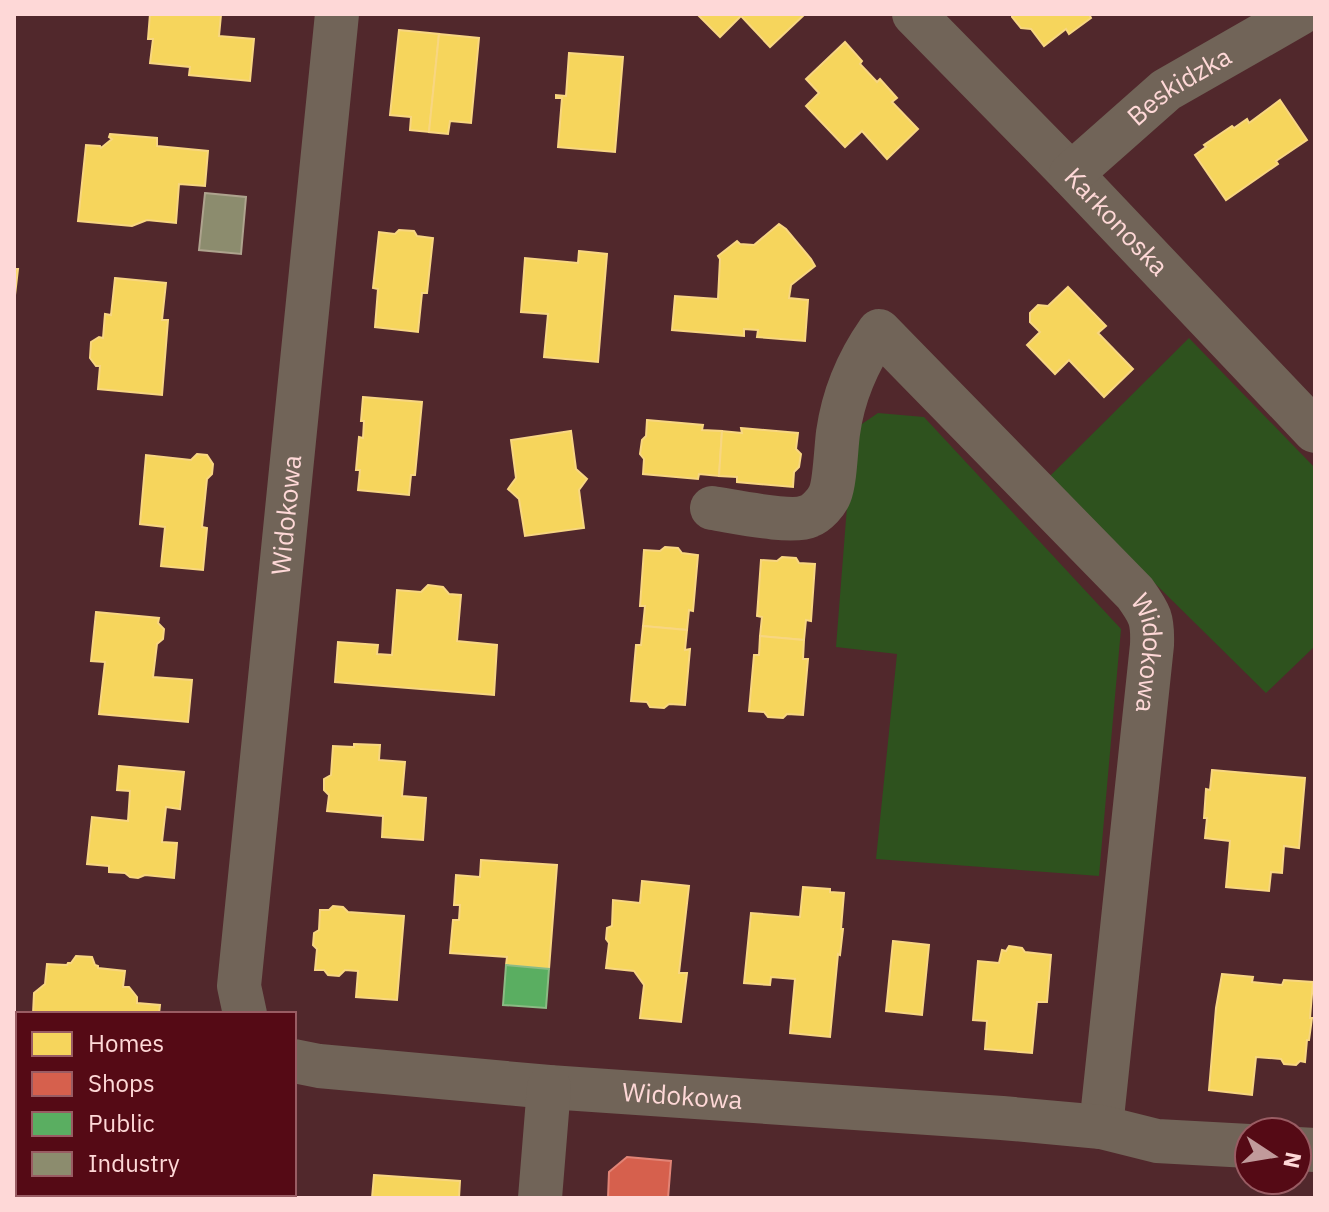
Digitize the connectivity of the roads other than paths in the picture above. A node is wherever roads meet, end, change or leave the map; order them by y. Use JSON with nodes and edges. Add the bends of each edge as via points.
{"nodes":[{"id":1,"x":337,"y":14,"type":"edge"},
{"id":2,"x":914,"y":14,"type":"edge"},
{"id":3,"x":1299,"y":14,"type":"edge"},
{"id":4,"x":1071,"y":174,"type":"junction"},
{"id":5,"x":1315,"y":431,"type":"edge"},
{"id":6,"x":712,"y":508,"type":"dead end"},
{"id":7,"x":245,"y":1012,"type":"edge"},
{"id":8,"x":296,"y":1061,"type":"edge"},
{"id":9,"x":549,"y":1087,"type":"junction"},
{"id":10,"x":1101,"y":1127,"type":"junction"},
{"id":11,"x":1233,"y":1145,"type":"edge"},
{"id":12,"x":540,"y":1198,"type":"edge"}],
"edges":[{"from":1,"to":7,"type":"street","name":"Widokowa","via":[[239,986]]},
{"from":2,"to":4,"type":"street","name":"Karkonoska"},
{"from":3,"to":4,"type":"street","name":"Beskidzka","via":[[1166,90]]},
{"from":4,"to":5,"type":"street","name":"Karkonoska"},
{"from":6,"to":10,"type":"street","name":"Widokowa","via":[[792,519],[809,517],[821,507],[830,494],[846,399],[879,331],[1147,610],[1152,645]]},
{"from":8,"to":9,"type":"street","name":"Widokowa"},
{"from":9,"to":10,"type":"street","name":"Widokowa"},
{"from":9,"to":12,"type":"street"},
{"from":10,"to":11,"type":"street","name":"Widokowa","via":[[1157,1141]]}]}
